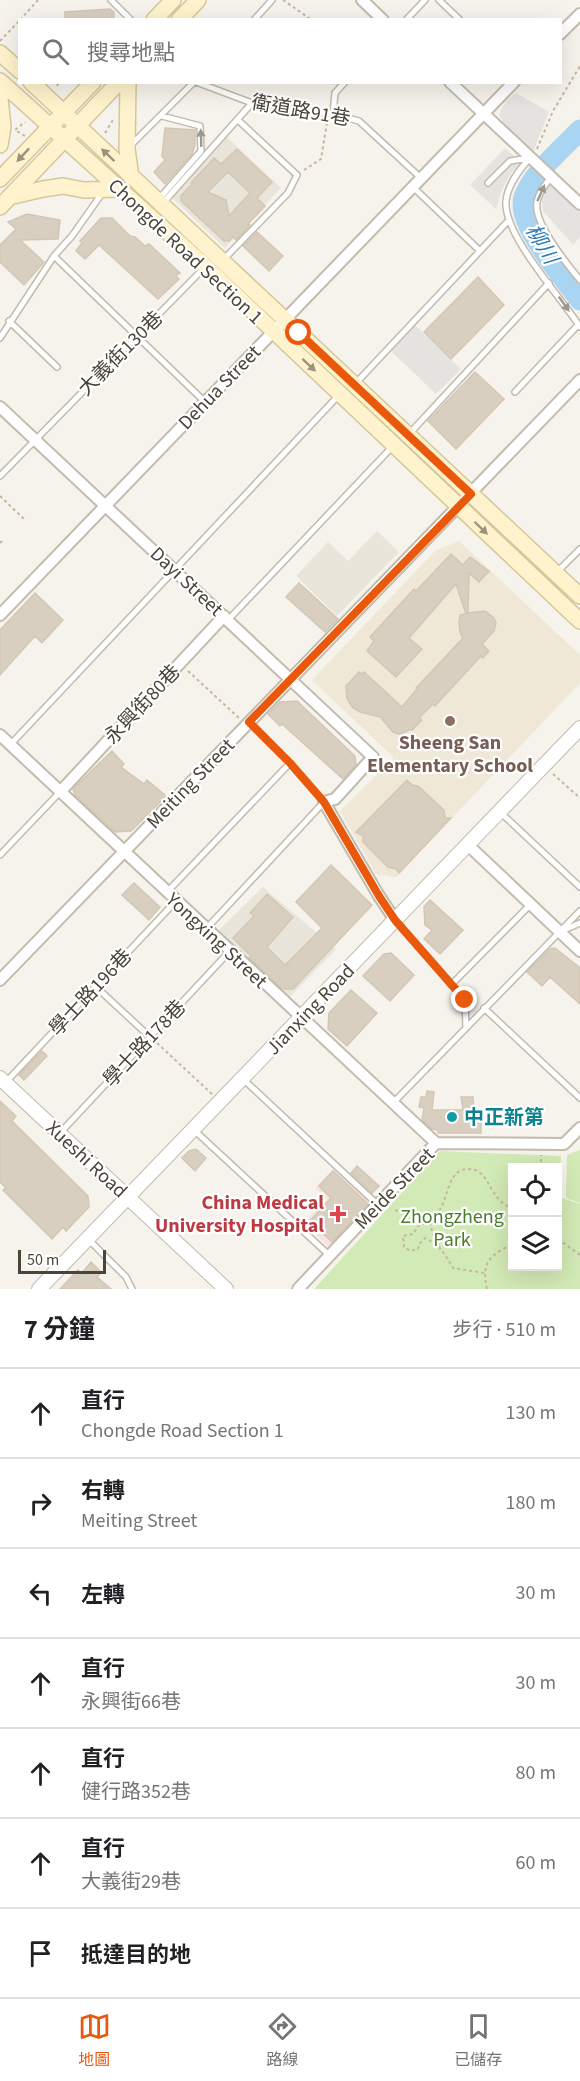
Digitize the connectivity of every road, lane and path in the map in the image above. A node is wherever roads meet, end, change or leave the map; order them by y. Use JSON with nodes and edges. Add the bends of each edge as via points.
{"nodes":[{"id":1,"x":38,"y":0,"type":"edge"},
{"id":2,"x":111,"y":0,"type":"edge"},
{"id":3,"x":173,"y":0,"type":"edge"},
{"id":4,"x":198,"y":0,"type":"edge"},
{"id":5,"x":273,"y":0,"type":"edge"},
{"id":6,"x":283,"y":0,"type":"edge"},
{"id":7,"x":362,"y":0,"type":"edge"},
{"id":8,"x":425,"y":0,"type":"edge"},
{"id":9,"x":439,"y":0,"type":"edge"},
{"id":10,"x":580,"y":14,"type":"edge"},
{"id":11,"x":22,"y":18,"type":"edge"},
{"id":12,"x":129,"y":18,"type":"edge"},
{"id":13,"x":156,"y":18,"type":"edge"},
{"id":14,"x":181,"y":18,"type":"edge"},
{"id":15,"x":256,"y":18,"type":"edge"},
{"id":16,"x":309,"y":18,"type":"edge"},
{"id":17,"x":381,"y":18,"type":"edge"},
{"id":18,"x":408,"y":18,"type":"edge"},
{"id":19,"x":458,"y":18,"type":"edge"},
{"id":20,"x":18,"y":22,"type":"edge"},
{"id":21,"x":562,"y":33,"type":"edge"},
{"id":22,"x":0,"y":40,"type":"edge"},
{"id":23,"x":2,"y":55,"type":"edge"},
{"id":24,"x":18,"y":59,"type":"edge"},
{"id":25,"x":580,"y":66,"type":"edge"},
{"id":26,"x":18,"y":69,"type":"edge"},
{"id":27,"x":0,"y":81,"type":"edge"},
{"id":28,"x":33,"y":84,"type":"edge"},
{"id":29,"x":91,"y":84,"type":"edge"},
{"id":30,"x":117,"y":84,"type":"edge"},
{"id":31,"x":128,"y":84,"type":"edge"},
{"id":32,"x":193,"y":84,"type":"edge"},
{"id":33,"x":200,"y":84,"type":"edge"},
{"id":34,"x":343,"y":84,"type":"edge"},
{"id":35,"x":452,"y":84,"type":"edge"},
{"id":36,"x":512,"y":84,"type":"edge"},
{"id":37,"x":0,"y":98,"type":"edge"},
{"id":38,"x":252,"y":103,"type":"junction"},
{"id":39,"x":62,"y":112,"type":"junction"},
{"id":40,"x":331,"y":114,"type":"junction"},
{"id":41,"x":484,"y":114,"type":"junction"},
{"id":42,"x":162,"y":116,"type":"junction"},
{"id":43,"x":116,"y":117,"type":"dead end"},
{"id":44,"x":238,"y":120,"type":"junction"},
{"id":45,"x":25,"y":122,"type":"dead end"},
{"id":46,"x":50,"y":127,"type":"junction"},
{"id":47,"x":78,"y":127,"type":"junction"},
{"id":48,"x":105,"y":133,"type":"dead end"},
{"id":49,"x":25,"y":136,"type":"dead end"},
{"id":50,"x":65,"y":140,"type":"junction"},
{"id":51,"x":0,"y":145,"type":"edge"},
{"id":52,"x":127,"y":149,"type":"junction"},
{"id":53,"x":532,"y":159,"type":"junction"},
{"id":54,"x":297,"y":175,"type":"junction"},
{"id":55,"x":550,"y":176,"type":"junction"},
{"id":56,"x":131,"y":177,"type":"junction"},
{"id":57,"x":0,"y":179,"type":"edge"},
{"id":58,"x":422,"y":179,"type":"junction"},
{"id":59,"x":488,"y":183,"type":"dead end"},
{"id":60,"x":414,"y":188,"type":"junction"},
{"id":61,"x":118,"y":189,"type":"junction"},
{"id":62,"x":5,"y":202,"type":"edge"},
{"id":63,"x":159,"y":203,"type":"junction"},
{"id":64,"x":580,"y":204,"type":"edge"},
{"id":65,"x":509,"y":220,"type":"junction"},
{"id":66,"x":480,"y":251,"type":"junction"},
{"id":67,"x":54,"y":256,"type":"junction"},
{"id":68,"x":222,"y":261,"type":"junction"},
{"id":69,"x":205,"y":266,"type":"junction"},
{"id":70,"x":580,"y":280,"type":"edge"},
{"id":71,"x":549,"y":283,"type":"junction"},
{"id":72,"x":285,"y":320,"type":"junction"},
{"id":73,"x":9,"y":321,"type":"junction"},
{"id":74,"x":579,"y":326,"type":"edge"},
{"id":75,"x":273,"y":332,"type":"junction"},
{"id":76,"x":138,"y":334,"type":"junction"},
{"id":77,"x":0,"y":338,"type":"edge"},
{"id":78,"x":57,"y":367,"type":"dead end"},
{"id":79,"x":580,"y":380,"type":"edge"},
{"id":80,"x":354,"y":385,"type":"junction"},
{"id":81,"x":515,"y":392,"type":"dead end"},
{"id":82,"x":340,"y":394,"type":"junction"},
{"id":83,"x":205,"y":402,"type":"junction"},
{"id":84,"x":0,"y":406,"type":"edge"},
{"id":85,"x":408,"y":435,"type":"junction"},
{"id":86,"x":35,"y":439,"type":"junction"},
{"id":87,"x":394,"y":445,"type":"junction"},
{"id":88,"x":0,"y":476,"type":"edge"},
{"id":89,"x":471,"y":494,"type":"junction"},
{"id":90,"x":0,"y":496,"type":"edge"},
{"id":91,"x":106,"y":505,"type":"junction"},
{"id":92,"x":458,"y":506,"type":"junction"},
{"id":93,"x":24,"y":519,"type":"dead end"},
{"id":94,"x":3,"y":540,"type":"dead end"},
{"id":95,"x":0,"y":543,"type":"edge"},
{"id":96,"x":580,"y":549,"type":"edge"},
{"id":97,"x":175,"y":570,"type":"junction"},
{"id":98,"x":556,"y":573,"type":"junction"},
{"id":99,"x":543,"y":588,"type":"junction"},
{"id":100,"x":580,"y":596,"type":"edge"},
{"id":101,"x":0,"y":615,"type":"edge"},
{"id":102,"x":226,"y":618,"type":"junction"},
{"id":103,"x":580,"y":621,"type":"edge"},
{"id":104,"x":180,"y":663,"type":"junction"},
{"id":105,"x":292,"y":679,"type":"junction"},
{"id":106,"x":249,"y":722,"type":"junction"},
{"id":107,"x":580,"y":728,"type":"edge"},
{"id":108,"x":4,"y":741,"type":"edge"},
{"id":109,"x":290,"y":763,"type":"junction"},
{"id":110,"x":544,"y":766,"type":"junction"},
{"id":111,"x":60,"y":792,"type":"junction"},
{"id":112,"x":580,"y":798,"type":"edge"},
{"id":113,"x":324,"y":802,"type":"junction"},
{"id":114,"x":500,"y":812,"type":"junction"},
{"id":115,"x":468,"y":845,"type":"junction"},
{"id":116,"x":123,"y":851,"type":"junction"},
{"id":117,"x":0,"y":855,"type":"edge"},
{"id":118,"x":580,"y":887,"type":"edge"},
{"id":119,"x":167,"y":892,"type":"junction"},
{"id":120,"x":176,"y":901,"type":"junction"},
{"id":121,"x":531,"y":904,"type":"junction"},
{"id":122,"x":580,"y":911,"type":"edge"},
{"id":123,"x":395,"y":920,"type":"junction"},
{"id":124,"x":580,"y":923,"type":"edge"},
{"id":125,"x":206,"y":929,"type":"junction"},
{"id":126,"x":560,"y":932,"type":"junction"},
{"id":127,"x":580,"y":951,"type":"edge"},
{"id":128,"x":230,"y":952,"type":"junction"},
{"id":129,"x":0,"y":980,"type":"edge"},
{"id":130,"x":451,"y":985,"type":"junction"},
{"id":131,"x":96,"y":986,"type":"junction"},
{"id":132,"x":484,"y":1008,"type":"junction"},
{"id":133,"x":302,"y":1018,"type":"junction"},
{"id":134,"x":466,"y":1028,"type":"junction"},
{"id":135,"x":150,"y":1037,"type":"junction"},
{"id":136,"x":243,"y":1078,"type":"junction"},
{"id":137,"x":2,"y":1081,"type":"edge"},
{"id":138,"x":580,"y":1098,"type":"edge"},
{"id":139,"x":221,"y":1102,"type":"junction"},
{"id":140,"x":393,"y":1103,"type":"junction"},
{"id":141,"x":580,"y":1128,"type":"edge"},
{"id":142,"x":194,"y":1130,"type":"junction"},
{"id":143,"x":59,"y":1134,"type":"junction"},
{"id":144,"x":436,"y":1143,"type":"junction"},
{"id":145,"x":128,"y":1198,"type":"junction"},
{"id":146,"x":377,"y":1204,"type":"junction"},
{"id":147,"x":508,"y":1206,"type":"edge"},
{"id":148,"x":395,"y":1210,"type":"dead end"},
{"id":149,"x":429,"y":1224,"type":"junction"},
{"id":150,"x":87,"y":1239,"type":"junction"},
{"id":151,"x":562,"y":1242,"type":"edge"},
{"id":152,"x":436,"y":1244,"type":"junction"},
{"id":153,"x":508,"y":1247,"type":"edge"},
{"id":154,"x":580,"y":1248,"type":"edge"},
{"id":155,"x":578,"y":1254,"type":"edge"},
{"id":156,"x":329,"y":1256,"type":"junction"},
{"id":157,"x":483,"y":1273,"type":"junction"},
{"id":158,"x":39,"y":1289,"type":"edge"},
{"id":159,"x":132,"y":1289,"type":"edge"},
{"id":160,"x":226,"y":1289,"type":"edge"},
{"id":161,"x":298,"y":1289,"type":"edge"},
{"id":162,"x":487,"y":1289,"type":"edge"}],
"edges":[{"from":1,"to":11,"type":"path"},
{"from":2,"to":12,"type":"lane"},
{"from":3,"to":13,"type":"main road"},
{"from":4,"to":14,"type":"main road"},
{"from":5,"to":15,"type":"lane"},
{"from":6,"to":16,"type":"path"},
{"from":7,"to":17,"type":"street"},
{"from":8,"to":18,"type":"lane"},
{"from":9,"to":19,"type":"lane"},
{"from":10,"to":21,"type":"street"},
{"from":20,"to":22,"type":"path"},
{"from":23,"to":24,"type":"main road"},
{"from":23,"to":26,"type":"main road"},
{"from":25,"to":53,"type":"path","via":[[553,111]]},
{"from":27,"to":46,"type":"main road","name":"Chongde Road Section 1"},
{"from":28,"to":39,"type":"main road","name":"Chongde Road Section 1"},
{"from":29,"to":39,"type":"main road"},
{"from":30,"to":47,"type":"main road"},
{"from":31,"to":52,"type":"main road"},
{"from":32,"to":42,"type":"lane"},
{"from":33,"to":38,"type":"lane","name":"衛道路91巷"},
{"from":34,"to":40,"type":"lane","via":[[335,93]]},
{"from":35,"to":41,"type":"street"},
{"from":36,"to":41,"type":"street","name":"Dehua Street"},
{"from":37,"to":51,"type":"main road"},
{"from":38,"to":40,"type":"lane","name":"衛道路91巷"},
{"from":38,"to":44,"type":"lane"},
{"from":39,"to":46,"type":"main road"},
{"from":39,"to":47,"type":"main road","name":"Chongde Road Section 1"},
{"from":40,"to":54,"type":"path","via":[[321,159]]},
{"from":40,"to":58,"type":"lane","name":"衛道路91巷","via":[[359,121]]},
{"from":41,"to":53,"type":"street"},
{"from":41,"to":58,"type":"street","name":"Dehua Street"},
{"from":42,"to":52,"type":"lane"},
{"from":63,"to":42,"type":"lane","one_way":true,"via":[[201,151],[200,126]]},
{"from":43,"to":48,"type":"path"},
{"from":44,"to":54,"type":"lane"},
{"from":44,"to":63,"type":"lane"},
{"from":45,"to":49,"type":"path","via":[[15,130]]},
{"from":46,"to":50,"type":"main road","name":"Chongde Road Section 1"},
{"from":46,"to":57,"type":"main road","one_way":true},
{"from":47,"to":50,"type":"main road"},
{"from":56,"to":47,"type":"main road","name":"Chongde Road Section 1","one_way":true},
{"from":50,"to":61,"type":"main road","name":"Chongde Road Section 1"},
{"from":50,"to":62,"type":"main road"},
{"from":52,"to":56,"type":"main road"},
{"from":53,"to":55,"type":"street"},
{"from":53,"to":59,"type":"lane","via":[[510,161]]},
{"from":53,"to":65,"type":"lane","via":[[513,180],[506,202]]},
{"from":54,"to":68,"type":"lane","via":[[288,193]]},
{"from":55,"to":64,"type":"street"},
{"from":70,"to":55,"type":"lane","one_way":true,"via":[[539,215],[541,189]]},
{"from":56,"to":63,"type":"main road","name":"Chongde Road Section 1"},
{"from":58,"to":60,"type":"street","name":"Dehua Street"},
{"from":60,"to":66,"type":"lane"},
{"from":60,"to":72,"type":"street","name":"Dehua Street"},
{"from":61,"to":62,"type":"main road","via":[[63,186]]},
{"from":61,"to":67,"type":"lane","via":[[102,192]]},
{"from":61,"to":69,"type":"main road","name":"Chongde Road Section 1"},
{"from":63,"to":68,"type":"main road","name":"Chongde Road Section 1"},
{"from":65,"to":66,"type":"lane"},
{"from":65,"to":71,"type":"lane"},
{"from":66,"to":80,"type":"lane"},
{"from":67,"to":73,"type":"lane"},
{"from":67,"to":76,"type":"lane"},
{"from":68,"to":72,"type":"main road","name":"Chongde Road Section 1"},
{"from":69,"to":75,"type":"main road","name":"Chongde Road Section 1"},
{"from":69,"to":76,"type":"lane","name":"大義街130巷"},
{"from":71,"to":74,"type":"lane","one_way":true},
{"from":71,"to":85,"type":"lane"},
{"from":72,"to":75,"type":"street","name":"Dehua Street"},
{"from":72,"to":80,"type":"main road","name":"Chongde Road Section 1"},
{"from":73,"to":77,"type":"lane"},
{"from":73,"to":78,"type":"lane"},
{"from":74,"to":81,"type":"lane"},
{"from":75,"to":82,"type":"main road","name":"Chongde Road Section 1","one_way":true},
{"from":75,"to":83,"type":"street","name":"Dehua Street"},
{"from":76,"to":83,"type":"lane"},
{"from":76,"to":86,"type":"lane","name":"大義街130巷"},
{"from":79,"to":89,"type":"street","name":"Meiting Street"},
{"from":80,"to":85,"type":"main road","name":"Chongde Road Section 1"},
{"from":82,"to":87,"type":"main road","name":"Chongde Road Section 1"},
{"from":82,"to":97,"type":"lane"},
{"from":83,"to":91,"type":"street","name":"Dehua Street"},
{"from":84,"to":86,"type":"street","name":"Dayi Street"},
{"from":85,"to":89,"type":"main road","name":"Chongde Road Section 1"},
{"from":86,"to":88,"type":"lane","name":"大義街130巷"},
{"from":86,"to":91,"type":"street","name":"Dayi Street"},
{"from":87,"to":92,"type":"main road","name":"Chongde Road Section 1"},
{"from":87,"to":102,"type":"lane"},
{"from":89,"to":92,"type":"street","name":"Meiting Street"},
{"from":89,"to":98,"type":"main road","name":"Chongde Road Section 1"},
{"from":90,"to":93,"type":"path"},
{"from":91,"to":97,"type":"street","name":"Dayi Street"},
{"from":91,"to":101,"type":"street","name":"Dehua Street"},
{"from":92,"to":99,"type":"main road","name":"Chongde Road Section 1","one_way":true},
{"from":92,"to":105,"type":"street","name":"Meiting Street"},
{"from":94,"to":95,"type":"path"},
{"from":96,"to":98,"type":"lane"},
{"from":97,"to":102,"type":"street","name":"Dayi Street"},
{"from":97,"to":108,"type":"lane"},
{"from":98,"to":99,"type":"lane"},
{"from":98,"to":100,"type":"main road","name":"Chongde Road Section 1"},
{"from":99,"to":103,"type":"main road","name":"Chongde Road Section 1"},
{"from":102,"to":104,"type":"street","name":"永興街80巷"},
{"from":102,"to":105,"type":"street","name":"Dayi Street"},
{"from":104,"to":106,"type":"path","via":[[242,720]]},
{"from":104,"to":111,"type":"street","name":"永興街80巷"},
{"from":105,"to":106,"type":"street","name":"Meiting Street"},
{"from":105,"to":113,"type":"street","name":"Dayi Street","via":[[373,757],[335,799]]},
{"from":106,"to":109,"type":"lane"},
{"from":106,"to":116,"type":"street","name":"Meiting Street"},
{"from":107,"to":110,"type":"street","name":"Jianxing Road"},
{"from":108,"to":111,"type":"street","name":"Yongxing Street"},
{"from":109,"to":113,"type":"lane"},
{"from":109,"to":119,"type":"lane"},
{"from":110,"to":112,"type":"path"},
{"from":110,"to":114,"type":"street","name":"Jianxing Road"},
{"from":111,"to":116,"type":"street","name":"Yongxing Street"},
{"from":111,"to":117,"type":"lane"},
{"from":113,"to":123,"type":"street"},
{"from":113,"to":125,"type":"lane"},
{"from":114,"to":115,"type":"street","name":"Jianxing Road"},
{"from":114,"to":118,"type":"lane"},
{"from":115,"to":121,"type":"street"},
{"from":115,"to":123,"type":"street","name":"Jianxing Road"},
{"from":116,"to":119,"type":"street","name":"Yongxing Street"},
{"from":116,"to":129,"type":"street","name":"Meiting Street"},
{"from":119,"to":120,"type":"street","name":"Yongxing Street"},
{"from":120,"to":125,"type":"street","name":"Yongxing Street"},
{"from":120,"to":131,"type":"lane","name":"學士路196巷"},
{"from":121,"to":126,"type":"street"},
{"from":121,"to":130,"type":"lane"},
{"from":122,"to":126,"type":"lane"},
{"from":123,"to":130,"type":"lane"},
{"from":123,"to":133,"type":"street","name":"Jianxing Road"},
{"from":124,"to":126,"type":"lane"},
{"from":125,"to":128,"type":"street","name":"Yongxing Street"},
{"from":126,"to":127,"type":"street"},
{"from":126,"to":132,"type":"lane"},
{"from":128,"to":133,"type":"street","name":"Yongxing Street"},
{"from":128,"to":135,"type":"lane","name":"學士路178巷"},
{"from":130,"to":134,"type":"lane","via":[[465,1000]]},
{"from":131,"to":135,"type":"lane"},
{"from":131,"to":137,"type":"lane","name":"學士路196巷"},
{"from":132,"to":134,"type":"lane"},
{"from":132,"to":138,"type":"lane"},
{"from":133,"to":136,"type":"street","name":"Jianxing Road"},
{"from":133,"to":140,"type":"street","name":"Yongxing Street"},
{"from":134,"to":140,"type":"lane"},
{"from":135,"to":139,"type":"path"},
{"from":135,"to":143,"type":"lane","name":"學士路178巷"},
{"from":136,"to":139,"type":"street","name":"Jianxing Road"},
{"from":136,"to":146,"type":"lane"},
{"from":137,"to":143,"type":"street","name":"Xueshi Road"},
{"from":139,"to":142,"type":"street","name":"Jianxing Road"},
{"from":140,"to":144,"type":"street","name":"Yongxing Street"},
{"from":141,"to":144,"type":"street","name":"Meide Street","via":[[564,1144]]},
{"from":142,"to":145,"type":"street","name":"Jianxing Road"},
{"from":142,"to":156,"type":"lane"},
{"from":143,"to":145,"type":"street","name":"Xueshi Road"},
{"from":144,"to":146,"type":"street","name":"Meide Street"},
{"from":145,"to":150,"type":"street","name":"Jianxing Road"},
{"from":145,"to":160,"type":"street","name":"Xueshi Road"},
{"from":146,"to":156,"type":"street","name":"Meide Street"},
{"from":147,"to":149,"type":"path","via":[[500,1202],[478,1171],[469,1168],[454,1177],[441,1208]]},
{"from":148,"to":149,"type":"path"},
{"from":149,"to":152,"type":"path"},
{"from":149,"to":152,"type":"path","via":[[420,1224],[413,1234],[403,1236],[404,1247],[418,1249],[425,1239]]},
{"from":150,"to":158,"type":"street","name":"Jianxing Road"},
{"from":150,"to":159,"type":"lane","via":[[126,1277]]},
{"from":151,"to":155,"type":"path"},
{"from":152,"to":157,"type":"path","via":[[453,1268]]},
{"from":153,"to":157,"type":"path","via":[[489,1260]]},
{"from":154,"to":155,"type":"path"},
{"from":156,"to":161,"type":"street","name":"Meide Street"},
{"from":157,"to":162,"type":"path"}]}
